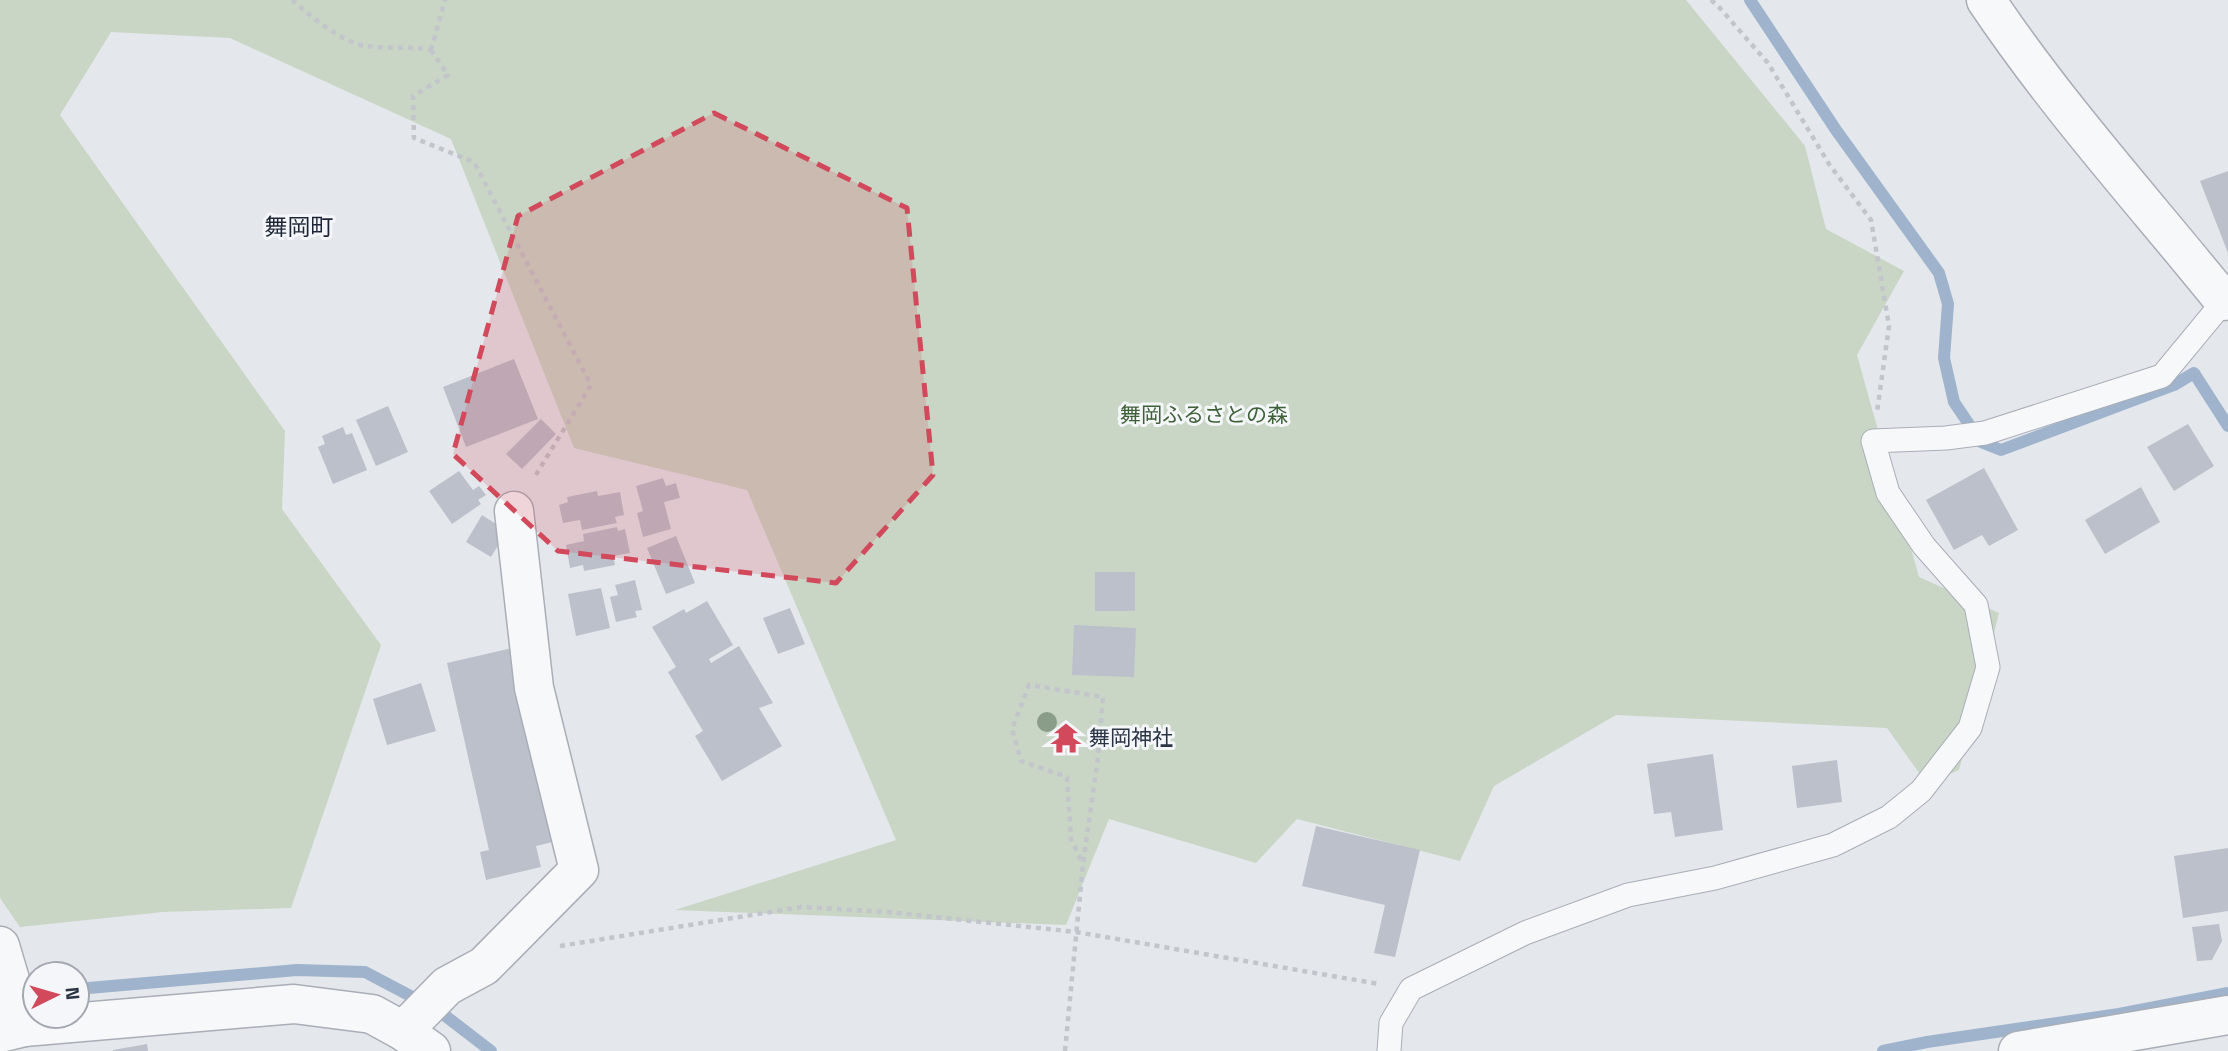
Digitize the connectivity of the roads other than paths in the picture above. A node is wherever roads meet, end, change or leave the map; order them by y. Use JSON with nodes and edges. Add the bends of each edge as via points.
{"nodes":[{"id":1,"x":1986,"y":0,"type":"edge"},
{"id":2,"x":2226,"y":300,"type":"edge"},
{"id":3,"x":514,"y":511,"type":"road end"},
{"id":4,"x":0,"y":946,"type":"edge"},
{"id":5,"x":2228,"y":1015,"type":"edge"},
{"id":6,"x":12,"y":1030,"type":"edge"},
{"id":7,"x":417,"y":1041,"type":"edge"},
{"id":8,"x":1389,"y":1051,"type":"edge"},
{"id":9,"x":2018,"y":1051,"type":"edge"}],
"edges":[{"from":1,"to":2,"type":"street","via":[[2012,40]]},
{"from":2,"to":8,"type":"lane","via":[[2162,376],[1985,433],[1873,441],[1888,493],[1924,546],[1976,605],[1989,667],[1970,728],[1921,791],[1889,817],[1833,845],[1715,878],[1628,895],[1525,933],[1411,989],[1391,1023]]},
{"from":3,"to":7,"type":"street","via":[[534,688],[579,870],[484,967],[447,986]]},
{"from":4,"to":6,"type":"street"},
{"from":5,"to":9,"type":"street"},
{"from":6,"to":7,"type":"street","via":[[294,1004],[372,1014]]}]}
